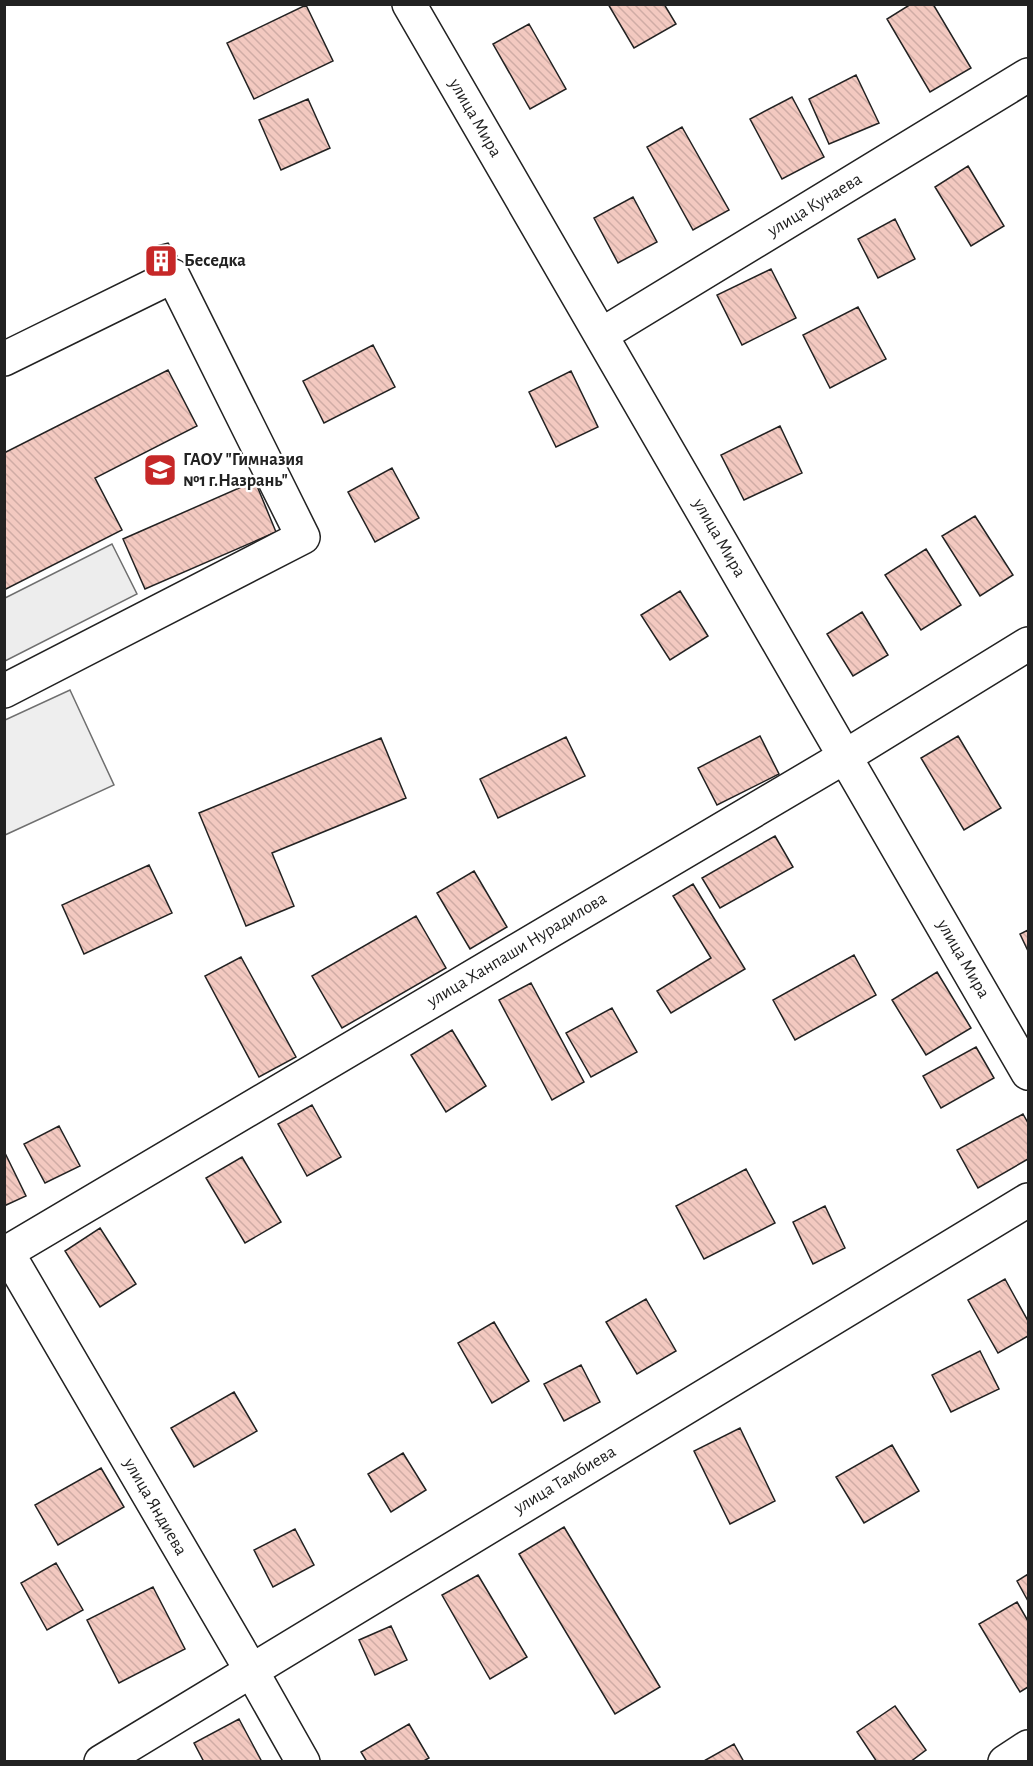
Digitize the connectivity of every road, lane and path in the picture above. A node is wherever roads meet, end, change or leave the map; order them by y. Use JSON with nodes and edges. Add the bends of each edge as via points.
{"nodes":[{"id":1,"x":417,"y":7,"type":"edge"},
{"id":2,"x":1029,"y":75,"type":"edge"},
{"id":3,"x":601,"y":335,"type":"junction"},
{"id":4,"x":4,"y":359,"type":"edge"},
{"id":5,"x":1029,"y":644,"type":"edge"},
{"id":6,"x":4,"y":691,"type":"edge"},
{"id":7,"x":846,"y":756,"type":"junction"},
{"id":8,"x":1029,"y":1073,"type":"edge"},
{"id":9,"x":1029,"y":1200,"type":"edge"},
{"id":10,"x":6,"y":1253,"type":"edge"},
{"id":11,"x":251,"y":1670,"type":"junction"},
{"id":12,"x":1029,"y":1747,"type":"edge"},
{"id":13,"x":101,"y":1761,"type":"edge"},
{"id":14,"x":303,"y":1761,"type":"edge"},
{"id":15,"x":1005,"y":1761,"type":"edge"}],
"edges":[{"from":1,"to":3,"type":"street","name":"улица Мира"},
{"from":2,"to":3,"type":"street","name":"улица Кунаева"},
{"from":3,"to":7,"type":"street","name":"улица Мира"},
{"from":4,"to":6,"type":"street","via":[[173,276],[303,537]]},
{"from":5,"to":7,"type":"street","name":"улица Ханпаши Нурадилова"},
{"from":7,"to":8,"type":"street","name":"улица Мира"},
{"from":7,"to":10,"type":"street","name":"улица Ханпаши Нурадилова"},
{"from":9,"to":11,"type":"street","name":"улица Тамбиева"},
{"from":10,"to":11,"type":"street","name":"улица Яндиева"},
{"from":11,"to":13,"type":"street","name":"улица Тамбиева"},
{"from":11,"to":14,"type":"street","name":"улица Яндиева"},
{"from":12,"to":15,"type":"street"}]}
